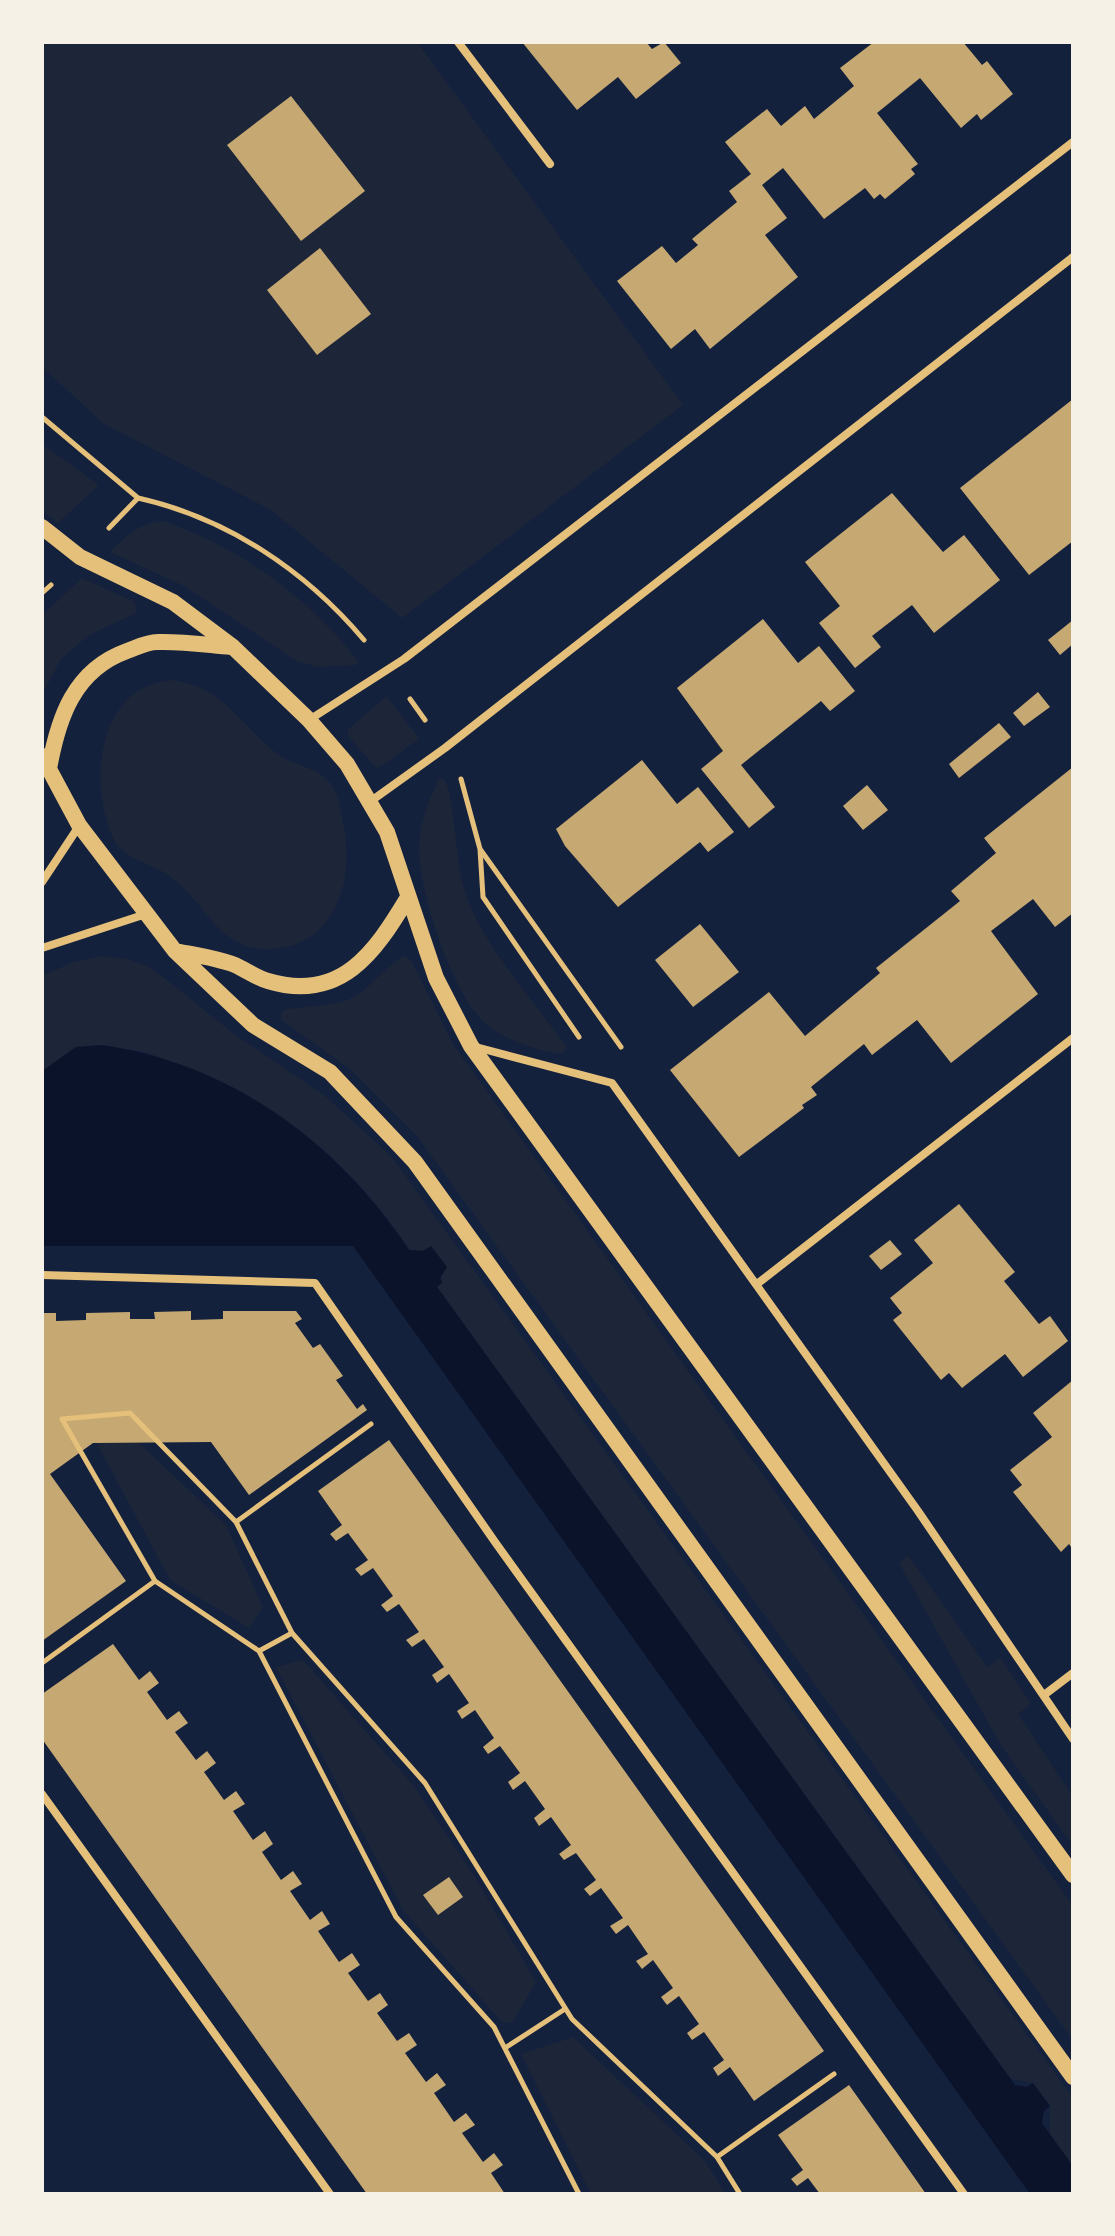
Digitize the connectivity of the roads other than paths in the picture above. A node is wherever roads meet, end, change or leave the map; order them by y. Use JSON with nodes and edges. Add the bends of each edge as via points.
{"nodes":[{"id":1,"x":458,"y":42,"type":"edge"},
{"id":2,"x":1073,"y":142,"type":"edge"},
{"id":3,"x":550,"y":164,"type":"dead end"},
{"id":4,"x":1073,"y":257,"type":"edge"},
{"id":5,"x":42,"y":527,"type":"edge"},
{"id":6,"x":233,"y":647,"type":"junction"},
{"id":7,"x":309,"y":720,"type":"junction"},
{"id":8,"x":46,"y":763,"type":"edge"},
{"id":9,"x":371,"y":801,"type":"junction"},
{"id":10,"x":79,"y":825,"type":"junction"},
{"id":11,"x":42,"y":882,"type":"edge"},
{"id":12,"x":407,"y":899,"type":"junction"},
{"id":13,"x":146,"y":914,"type":"junction"},
{"id":14,"x":42,"y":948,"type":"edge"},
{"id":15,"x":175,"y":951,"type":"junction"},
{"id":16,"x":1073,"y":1038,"type":"edge"},
{"id":17,"x":471,"y":1046,"type":"junction"},
{"id":18,"x":42,"y":1275,"type":"edge"},
{"id":19,"x":757,"y":1284,"type":"junction"},
{"id":20,"x":1073,"y":1673,"type":"edge"},
{"id":21,"x":1044,"y":1695,"type":"junction"},
{"id":22,"x":1073,"y":1739,"type":"edge"},
{"id":23,"x":42,"y":1794,"type":"edge"},
{"id":24,"x":1073,"y":1875,"type":"edge"},
{"id":25,"x":1073,"y":2077,"type":"edge"},
{"id":26,"x":330,"y":2194,"type":"edge"},
{"id":27,"x":964,"y":2194,"type":"edge"}],
"edges":[{"from":1,"to":3,"type":"street"},
{"from":2,"to":7,"type":"street","via":[[389,670]]},
{"from":4,"to":9,"type":"street"},
{"from":5,"to":6,"type":"main road","via":[[80,557],[173,602]]},
{"from":6,"to":7,"type":"main road"},
{"from":6,"to":8,"type":"main road","via":[[154,641],[115,655],[69,697]]},
{"from":7,"to":9,"type":"main road"},
{"from":8,"to":10,"type":"main road"},
{"from":9,"to":12,"type":"main road","via":[[398,862]]},
{"from":10,"to":11,"type":"street"},
{"from":10,"to":13,"type":"main road"},
{"from":12,"to":15,"type":"main road","via":[[385,939],[360,965],[319,983],[292,986],[267,981],[217,959]]},
{"from":12,"to":17,"type":"main road","via":[[436,978]]},
{"from":13,"to":14,"type":"street"},
{"from":13,"to":15,"type":"main road"},
{"from":15,"to":25,"type":"main road","via":[[253,1025],[330,1072],[415,1162]]},
{"from":16,"to":19,"type":"street"},
{"from":17,"to":19,"type":"street","via":[[612,1083]]},
{"from":17,"to":24,"type":"main road"},
{"from":18,"to":27,"type":"street","via":[[315,1283]]},
{"from":19,"to":21,"type":"street"},
{"from":20,"to":21,"type":"street"},
{"from":21,"to":22,"type":"street"},
{"from":23,"to":26,"type":"street"}]}
